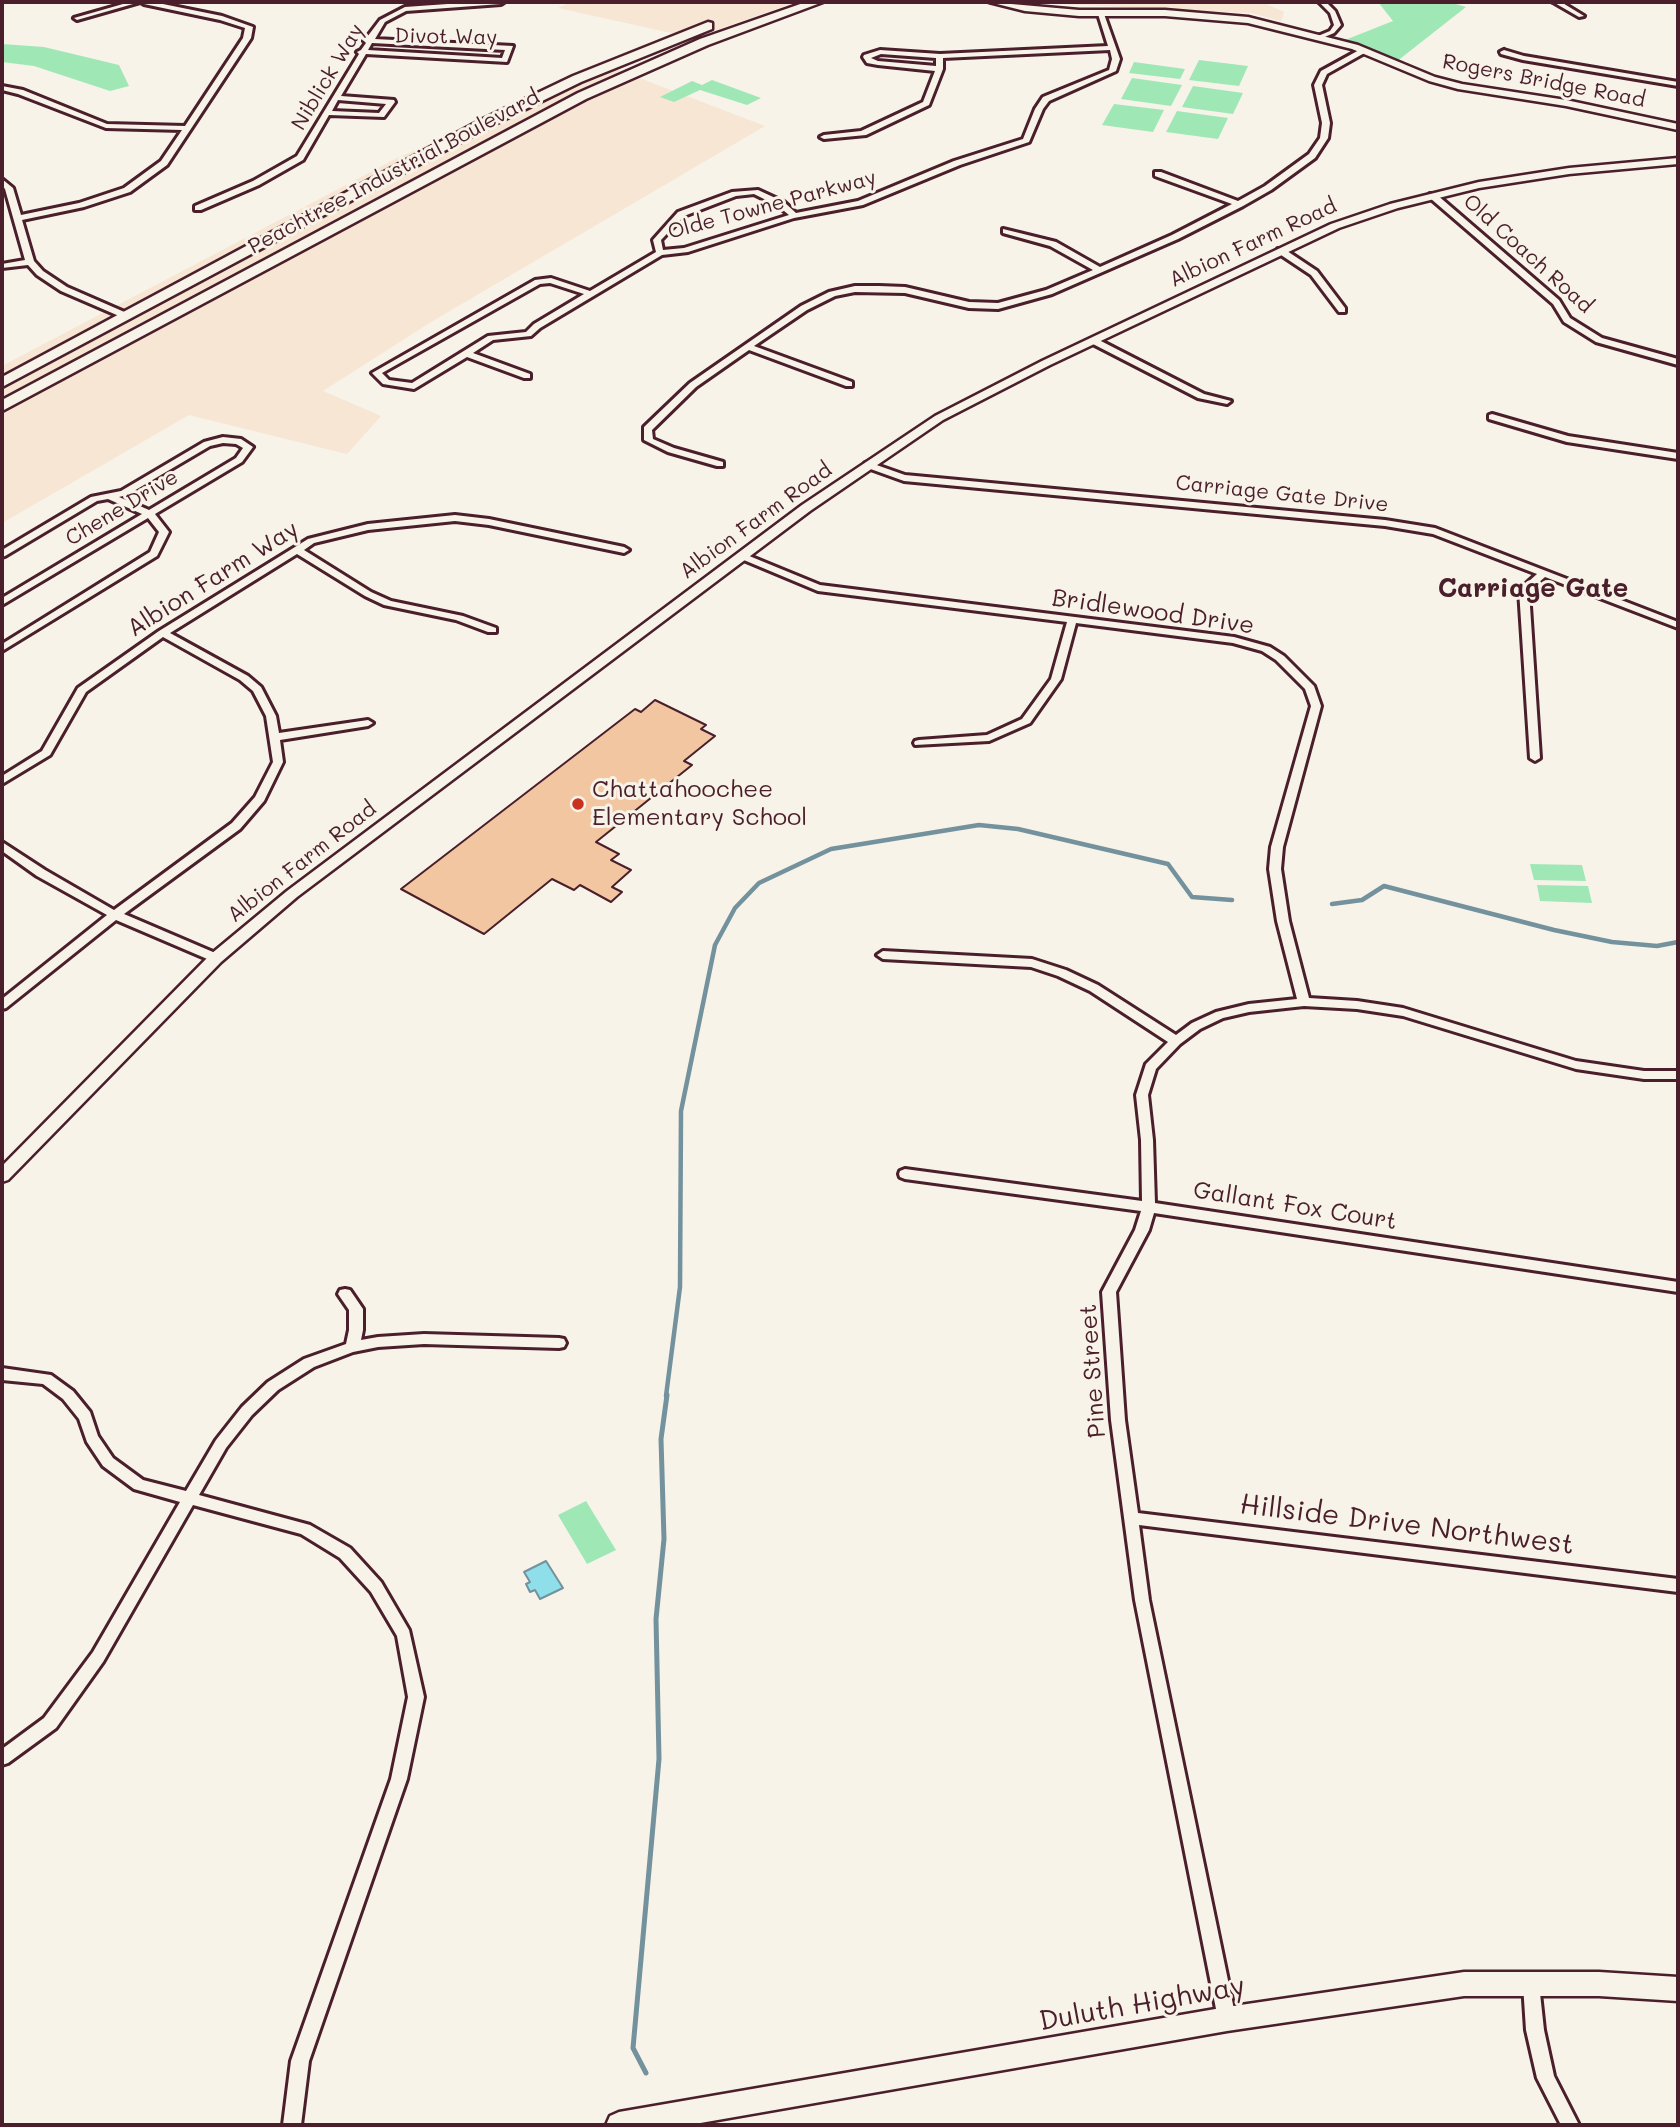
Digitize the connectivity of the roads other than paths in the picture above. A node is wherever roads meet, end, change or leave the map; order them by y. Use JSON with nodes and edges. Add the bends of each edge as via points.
{"nodes":[{"id":1,"x":137,"y":2,"type":"edge"},
{"id":2,"x":144,"y":2,"type":"edge"},
{"id":3,"x":501,"y":2,"type":"edge"},
{"id":4,"x":817,"y":2,"type":"edge"},
{"id":5,"x":993,"y":2,"type":"edge"},
{"id":6,"x":1322,"y":2,"type":"edge"},
{"id":7,"x":1556,"y":2,"type":"edge"},
{"id":8,"x":1101,"y":14,"type":"junction"},
{"id":9,"x":1581,"y":16,"type":"dead end"},
{"id":10,"x":77,"y":18,"type":"dead end"},
{"id":11,"x":725,"y":19,"type":"dead end"},
{"id":12,"x":1323,"y":32,"type":"junction"},
{"id":13,"x":369,"y":41,"type":"junction"},
{"id":14,"x":1112,"y":48,"type":"junction"},
{"id":15,"x":1364,"y":51,"type":"junction"},
{"id":16,"x":361,"y":52,"type":"junction"},
{"id":17,"x":1504,"y":52,"type":"dead end"},
{"id":18,"x":940,"y":56,"type":"junction"},
{"id":19,"x":939,"y":69,"type":"junction"},
{"id":20,"x":1678,"y":84,"type":"edge"},
{"id":21,"x":2,"y":88,"type":"edge"},
{"id":22,"x":336,"y":98,"type":"junction"},
{"id":23,"x":328,"y":113,"type":"junction"},
{"id":24,"x":1678,"y":127,"type":"edge"},
{"id":25,"x":185,"y":128,"type":"junction"},
{"id":26,"x":824,"y":136,"type":"dead end"},
{"id":27,"x":1678,"y":161,"type":"edge"},
{"id":28,"x":1158,"y":174,"type":"dead end"},
{"id":29,"x":2,"y":181,"type":"edge"},
{"id":30,"x":1433,"y":196,"type":"junction"},
{"id":31,"x":1240,"y":204,"type":"junction"},
{"id":32,"x":198,"y":208,"type":"dead end"},
{"id":33,"x":795,"y":216,"type":"junction"},
{"id":34,"x":18,"y":218,"type":"junction"},
{"id":35,"x":1006,"y":231,"type":"dead end"},
{"id":36,"x":1281,"y":251,"type":"junction"},
{"id":37,"x":660,"y":253,"type":"junction"},
{"id":38,"x":30,"y":262,"type":"junction"},
{"id":39,"x":2,"y":267,"type":"edge"},
{"id":40,"x":1099,"y":271,"type":"junction"},
{"id":41,"x":591,"y":294,"type":"junction"},
{"id":42,"x":1342,"y":310,"type":"dead end"},
{"id":43,"x":126,"y":316,"type":"junction"},
{"id":44,"x":1094,"y":341,"type":"junction"},
{"id":45,"x":748,"y":347,"type":"junction"},
{"id":46,"x":465,"y":353,"type":"junction"},
{"id":47,"x":1678,"y":362,"type":"edge"},
{"id":48,"x":527,"y":376,"type":"dead end"},
{"id":49,"x":379,"y":377,"type":"joint"},
{"id":50,"x":2,"y":383,"type":"edge"},
{"id":51,"x":849,"y":384,"type":"dead end"},
{"id":52,"x":1227,"y":401,"type":"dead end"},
{"id":53,"x":2,"y":406,"type":"edge"},
{"id":54,"x":1492,"y":417,"type":"dead end"},
{"id":55,"x":1678,"y":457,"type":"edge"},
{"id":56,"x":720,"y":464,"type":"dead end"},
{"id":57,"x":868,"y":465,"type":"junction"},
{"id":58,"x":109,"y":496,"type":"junction"},
{"id":59,"x":150,"y":514,"type":"junction"},
{"id":60,"x":296,"y":549,"type":"junction"},
{"id":61,"x":624,"y":550,"type":"dead end"},
{"id":62,"x":2,"y":554,"type":"edge"},
{"id":63,"x":742,"y":556,"type":"junction"},
{"id":64,"x":1544,"y":573,"type":"junction"},
{"id":65,"x":2,"y":602,"type":"edge"},
{"id":66,"x":1072,"y":621,"type":"junction"},
{"id":67,"x":1677,"y":623,"type":"edge"},
{"id":68,"x":492,"y":630,"type":"dead end"},
{"id":69,"x":163,"y":633,"type":"junction"},
{"id":70,"x":2,"y":648,"type":"edge"},
{"id":71,"x":368,"y":723,"type":"dead end"},
{"id":72,"x":275,"y":737,"type":"junction"},
{"id":73,"x":919,"y":743,"type":"dead end"},
{"id":74,"x":1535,"y":758,"type":"dead end"},
{"id":75,"x":2,"y":781,"type":"edge"},
{"id":76,"x":2,"y":846,"type":"edge"},
{"id":77,"x":115,"y":915,"type":"junction"},
{"id":78,"x":883,"y":955,"type":"dead end"},
{"id":79,"x":216,"y":958,"type":"junction"},
{"id":80,"x":1304,"y":1002,"type":"junction"},
{"id":81,"x":2,"y":1004,"type":"edge"},
{"id":82,"x":1176,"y":1041,"type":"junction"},
{"id":83,"x":1678,"y":1075,"type":"edge"},
{"id":84,"x":905,"y":1174,"type":"dead end"},
{"id":85,"x":2,"y":1176,"type":"edge"},
{"id":86,"x":1149,"y":1207,"type":"junction"},
{"id":87,"x":1678,"y":1287,"type":"edge"},
{"id":88,"x":345,"y":1294,"type":"dead end"},
{"id":89,"x":559,"y":1343,"type":"dead end"},
{"id":90,"x":352,"y":1347,"type":"junction"},
{"id":91,"x":2,"y":1374,"type":"edge"},
{"id":92,"x":189,"y":1499,"type":"junction"},
{"id":93,"x":1130,"y":1518,"type":"junction"},
{"id":94,"x":1678,"y":1585,"type":"edge"},
{"id":95,"x":2,"y":1758,"type":"edge"},
{"id":96,"x":1531,"y":1984,"type":"junction"},
{"id":97,"x":1678,"y":1989,"type":"edge"},
{"id":98,"x":1227,"y":2019,"type":"junction"},
{"id":99,"x":292,"y":2125,"type":"edge"},
{"id":100,"x":619,"y":2125,"type":"edge"},
{"id":101,"x":1570,"y":2125,"type":"edge"}],
"edges":[{"from":1,"to":10,"type":"street"},
{"from":2,"to":25,"type":"street","via":[[248,27],[247,38]]},
{"from":3,"to":13,"type":"street","name":"Niblick Way","via":[[405,9],[382,21]]},
{"from":4,"to":53,"type":"highway","name":"Peachtree Industrial Boulevard","via":[[704,42],[582,96]]},
{"from":5,"to":8,"type":"street","name":"Rogers Bridge Road"},
{"from":6,"to":12,"type":"street","via":[[1333,12],[1336,26]]},
{"from":7,"to":9,"type":"street"},
{"from":8,"to":12,"type":"street","name":"Rogers Bridge Road","via":[[1206,15]]},
{"from":8,"to":14,"type":"street"},
{"from":11,"to":43,"type":"highway","name":"Peachtree Industrial Boulevard","via":[[531,101]]},
{"from":12,"to":15,"type":"street","name":"Rogers Bridge Road"},
{"from":13,"to":16,"type":"street","name":"Niblick Way"},
{"from":13,"to":16,"type":"street","name":"Divot Way","via":[[510,48],[503,60]]},
{"from":14,"to":18,"type":"street"},
{"from":14,"to":33,"type":"street","name":"Olde Towne Parkway","via":[[1116,59],[1112,71],[1046,99],[1026,140],[860,203]]},
{"from":15,"to":24,"type":"street","name":"Rogers Bridge Road","via":[[1432,79]]},
{"from":15,"to":31,"type":"street","via":[[1324,73],[1318,85],[1326,123],[1324,138],[1312,156]]},
{"from":16,"to":22,"type":"street","name":"Niblick Way"},
{"from":17,"to":20,"type":"street"},
{"from":18,"to":19,"type":"street"},
{"from":18,"to":19,"type":"street","via":[[880,52],[867,57],[878,63]]},
{"from":19,"to":26,"type":"street","via":[[926,103],[863,133]]},
{"from":21,"to":25,"type":"street","via":[[106,125]]},
{"from":22,"to":23,"type":"street","name":"Niblick Way"},
{"from":22,"to":23,"type":"street","via":[[391,102],[381,115]]},
{"from":23,"to":32,"type":"street","name":"Niblick Way","via":[[295,163]]},
{"from":25,"to":34,"type":"street","via":[[164,163],[127,190]]},
{"from":27,"to":30,"type":"street","name":"Albion Farm Road","via":[[1569,171]]},
{"from":28,"to":31,"type":"street"},
{"from":29,"to":34,"type":"street","via":[[9,188]]},
{"from":30,"to":36,"type":"street","name":"Albion Farm Road","via":[[1335,226]]},
{"from":30,"to":47,"type":"street","name":"Old Coach Road","via":[[1556,302],[1567,320],[1599,340]]},
{"from":31,"to":40,"type":"street"},
{"from":33,"to":37,"type":"street","name":"Olde Towne Parkway","via":[[685,250]]},
{"from":33,"to":37,"type":"street","via":[[755,192],[735,194],[681,214],[657,240]]},
{"from":34,"to":38,"type":"street"},
{"from":35,"to":40,"type":"street","via":[[1053,244]]},
{"from":36,"to":42,"type":"street","via":[[1314,273]]},
{"from":36,"to":44,"type":"street","name":"Albion Farm Road"},
{"from":37,"to":41,"type":"street","name":"Olde Towne Parkway"},
{"from":38,"to":39,"type":"street"},
{"from":38,"to":43,"type":"street","via":[[64,289]]},
{"from":40,"to":45,"type":"street","via":[[1033,298],[998,306],[969,305],[905,290],[855,289],[804,308]]},
{"from":41,"to":46,"type":"street","name":"Olde Towne Parkway","via":[[528,334],[491,338]]},
{"from":41,"to":49,"type":"street","via":[[551,281],[538,282],[376,373]]},
{"from":43,"to":50,"type":"highway","name":"Peachtree Industrial Boulevard"},
{"from":44,"to":52,"type":"street","via":[[1201,396]]},
{"from":44,"to":57,"type":"street","name":"Albion Farm Road","via":[[939,418]]},
{"from":45,"to":51,"type":"street"},
{"from":45,"to":56,"type":"street","via":[[693,385],[647,429],[649,440]]},
{"from":46,"to":48,"type":"street"},
{"from":46,"to":49,"type":"street","name":"Olde Towne Parkway","via":[[414,386]]},
{"from":54,"to":55,"type":"street","via":[[1567,439]]},
{"from":57,"to":63,"type":"street","name":"Albion Farm Road"},
{"from":57,"to":64,"type":"street","name":"Carriage Gate Drive","via":[[904,478],[1385,523],[1435,531]]},
{"from":58,"to":59,"type":"street"},
{"from":58,"to":59,"type":"street","name":"Chene Drive","via":[[124,493],[207,444],[238,441],[248,447],[239,460]]},
{"from":58,"to":62,"type":"street","via":[[94,499]]},
{"from":59,"to":65,"type":"street","name":"Chene Drive"},
{"from":59,"to":70,"type":"street","via":[[164,532],[154,554]]},
{"from":60,"to":61,"type":"street","name":"Albion Farm Way","via":[[368,527],[456,518]]},
{"from":60,"to":68,"type":"street","via":[[388,603]]},
{"from":60,"to":69,"type":"street","name":"Albion Farm Way"},
{"from":63,"to":66,"type":"street","name":"Bridlewood Drive","via":[[818,588]]},
{"from":63,"to":79,"type":"street","name":"Albion Farm Road","via":[[292,894]]},
{"from":64,"to":67,"type":"street","name":"Carriage Gate Drive"},
{"from":64,"to":74,"type":"street","via":[[1524,590]]},
{"from":66,"to":73,"type":"street","via":[[1056,679],[1026,721],[989,738]]},
{"from":66,"to":80,"type":"street","name":"Bridlewood Drive","via":[[1252,645],[1280,658],[1310,688],[1316,706],[1275,869]]},
{"from":69,"to":72,"type":"street","via":[[257,689],[271,716]]},
{"from":69,"to":75,"type":"street","name":"Albion Farm Way","via":[[82,690],[46,753]]},
{"from":71,"to":72,"type":"street"},
{"from":72,"to":77,"type":"street","via":[[278,762],[260,799],[236,826]]},
{"from":76,"to":77,"type":"street"},
{"from":77,"to":79,"type":"street"},
{"from":77,"to":81,"type":"street"},
{"from":78,"to":82,"type":"street","via":[[1032,963],[1094,988]]},
{"from":79,"to":85,"type":"street","name":"Albion Farm Road"},
{"from":80,"to":82,"type":"street","name":"Pine Street","via":[[1220,1015]]},
{"from":80,"to":83,"type":"street","name":"Pine Street","via":[[1402,1012],[1576,1065]]},
{"from":82,"to":86,"type":"street","name":"Pine Street","via":[[1150,1067],[1142,1095]]},
{"from":84,"to":86,"type":"street","name":"Gallant Fox Court"},
{"from":86,"to":87,"type":"street","name":"Gallant Fox Court"},
{"from":86,"to":93,"type":"street","name":"Pine Street","via":[[1109,1292]]},
{"from":88,"to":90,"type":"street","via":[[356,1308]]},
{"from":89,"to":90,"type":"street","via":[[424,1339]]},
{"from":90,"to":92,"type":"street","via":[[309,1363],[273,1386],[221,1444]]},
{"from":91,"to":92,"type":"street","via":[[46,1379],[68,1395],[85,1416],[92,1438],[108,1462],[139,1485]]},
{"from":92,"to":95,"type":"street","via":[[98,1657],[50,1723]]},
{"from":92,"to":99,"type":"street","via":[[305,1529],[345,1553],[376,1587],[404,1635],[416,1697],[399,1779],[300,2061]]},
{"from":93,"to":94,"type":"street","name":"Hillside Drive Northwest"},
{"from":93,"to":98,"type":"street","name":"Pine Street","via":[[1142,1600]]},
{"from":96,"to":97,"type":"main road","name":"Duluth Highway"},
{"from":96,"to":98,"type":"main road","name":"Duluth Highway","via":[[1464,1984]]},
{"from":96,"to":101,"type":"street","via":[[1546,2078]]},
{"from":98,"to":100,"type":"main road","name":"Duluth Highway"}]}
